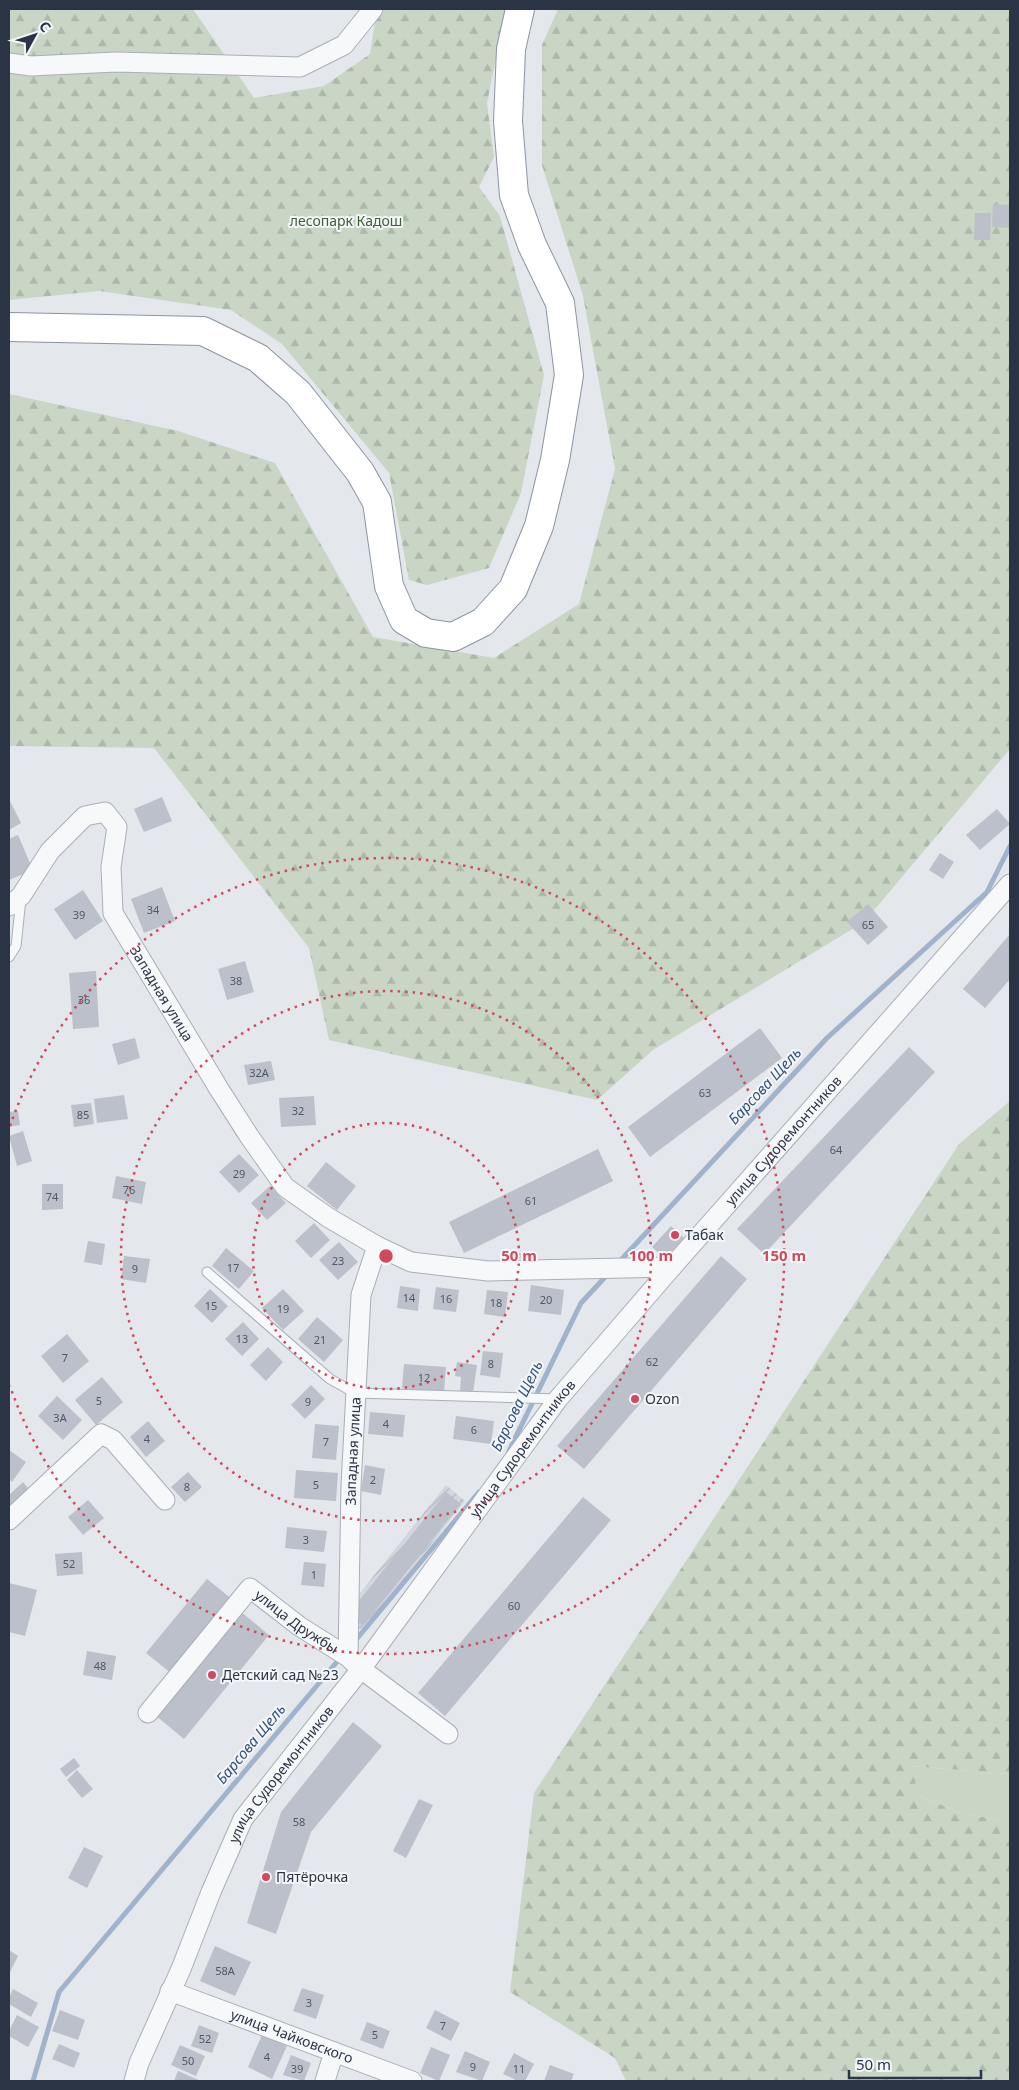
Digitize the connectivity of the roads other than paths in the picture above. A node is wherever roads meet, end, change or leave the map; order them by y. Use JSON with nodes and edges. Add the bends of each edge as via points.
{"nodes":[{"id":1,"x":373,"y":9,"type":"edge"},
{"id":2,"x":520,"y":9,"type":"edge"},
{"id":3,"x":9,"y":63,"type":"edge"},
{"id":4,"x":9,"y":327,"type":"edge"},
{"id":5,"x":1010,"y":884,"type":"edge"},
{"id":6,"x":15,"y":901,"type":"edge"},
{"id":7,"x":9,"y":957,"type":"edge"},
{"id":8,"x":377,"y":1246,"type":"junction"},
{"id":9,"x":672,"y":1267,"type":"junction"},
{"id":10,"x":207,"y":1272,"type":"dead end"},
{"id":11,"x":355,"y":1393,"type":"junction"},
{"id":12,"x":558,"y":1399,"type":"junction"},
{"id":13,"x":165,"y":1500,"type":"dead end"},
{"id":14,"x":9,"y":1520,"type":"edge"},
{"id":15,"x":354,"y":1663,"type":"junction"},
{"id":16,"x":148,"y":1713,"type":"dead end"},
{"id":17,"x":448,"y":1734,"type":"dead end"},
{"id":18,"x":170,"y":1991,"type":"junction"},
{"id":19,"x":334,"y":2052,"type":"junction"},
{"id":20,"x":134,"y":2081,"type":"edge"},
{"id":21,"x":325,"y":2081,"type":"edge"},
{"id":22,"x":412,"y":2081,"type":"edge"}],
"edges":[{"from":1,"to":3,"type":"street","via":[[344,45],[300,67],[116,62],[31,66]]},
{"from":2,"to":4,"type":"highway","via":[[511,49],[508,120],[514,195],[532,245],[560,303],[569,375],[555,460],[539,526],[513,589],[483,622],[453,637],[426,633],[404,620],[389,586],[377,502],[360,472],[298,393],[258,358],[204,331]]},
{"from":5,"to":9,"type":"street","name":"улица Судоремонтников"},
{"from":6,"to":7,"type":"lane","via":[[16,946]]},
{"from":6,"to":8,"type":"street","name":"Западная улица","via":[[50,851],[85,816],[105,812],[117,827],[111,866],[113,913],[219,1089],[285,1187]]},
{"from":8,"to":9,"type":"street","name":"Западная улица","via":[[411,1262],[488,1271]]},
{"from":8,"to":11,"type":"street","name":"Западная улица","via":[[361,1295]]},
{"from":9,"to":12,"type":"street","name":"улица Судоремонтников"},
{"from":10,"to":11,"type":"lane","via":[[330,1379]]},
{"from":11,"to":12,"type":"lane"},
{"from":11,"to":15,"type":"street","name":"Западная улица","via":[[351,1486]]},
{"from":12,"to":15,"type":"street","name":"улица Судоремонтников"},
{"from":13,"to":14,"type":"street","via":[[113,1440],[102,1434]]},
{"from":15,"to":16,"type":"street","name":"улица Дружбы","via":[[250,1588]]},
{"from":15,"to":17,"type":"street","name":"улица Дружбы"},
{"from":15,"to":18,"type":"street","name":"улица Судоремонтников","via":[[243,1819]]},
{"from":18,"to":19,"type":"street","name":"улица Чайковского"},
{"from":18,"to":20,"type":"street","name":"улица Судоремонтников"},
{"from":19,"to":21,"type":"street"},
{"from":19,"to":22,"type":"street","name":"улица Чайковского"}]}
